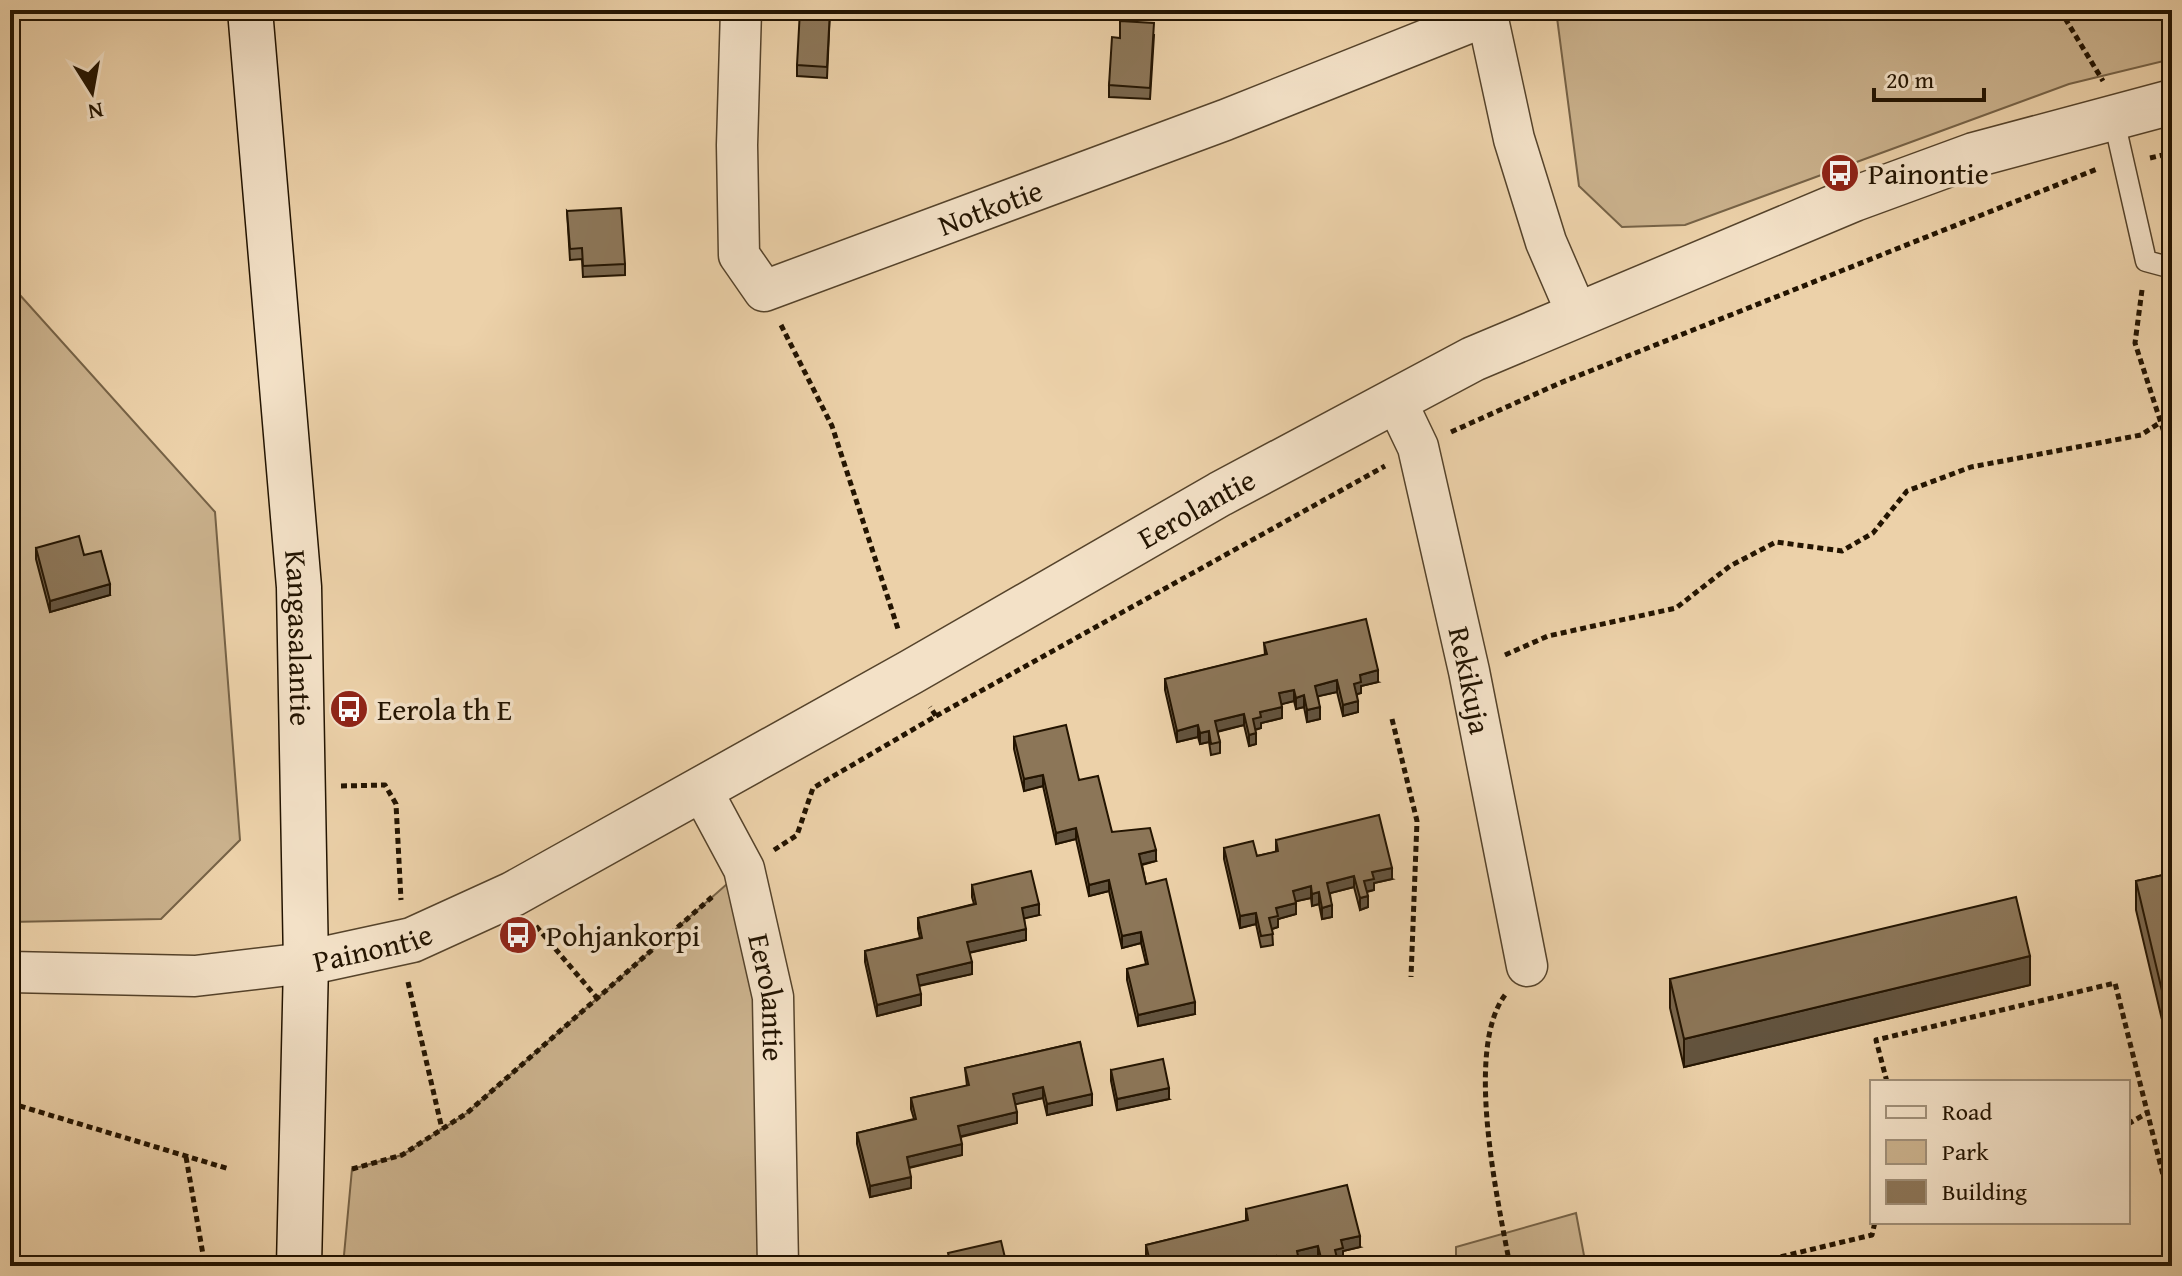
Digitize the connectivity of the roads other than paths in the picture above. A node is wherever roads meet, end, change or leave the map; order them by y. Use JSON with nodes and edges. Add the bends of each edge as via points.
{"nodes":[{"id":1,"x":250,"y":10,"type":"edge"},
{"id":2,"x":741,"y":10,"type":"edge"},
{"id":3,"x":1486,"y":13,"type":"edge"},
{"id":4,"x":2172,"y":102,"type":"edge"},
{"id":5,"x":2113,"y":116,"type":"junction"},
{"id":6,"x":2172,"y":268,"type":"edge"},
{"id":7,"x":1578,"y":316,"type":"junction"},
{"id":8,"x":1396,"y":401,"type":"junction"},
{"id":9,"x":701,"y":789,"type":"junction"},
{"id":10,"x":306,"y":963,"type":"junction"},
{"id":11,"x":1527,"y":966,"type":"road end"},
{"id":12,"x":10,"y":972,"type":"edge"},
{"id":13,"x":299,"y":1266,"type":"edge"},
{"id":14,"x":778,"y":1266,"type":"edge"}],
"edges":[{"from":1,"to":10,"type":"street","name":"Kangasalantie","via":[[299,587]]},
{"from":2,"to":3,"type":"street","name":"Notkotie","via":[[739,255],[764,291],[1225,120]]},
{"from":3,"to":7,"type":"street","via":[[1514,139],[1546,242]]},
{"from":4,"to":5,"type":"street","name":"Eerolantie"},
{"from":5,"to":6,"type":"lane","via":[[2146,261]]},
{"from":5,"to":7,"type":"street","name":"Eerolantie","via":[[1974,155],[1854,199]]},
{"from":7,"to":8,"type":"street","name":"Eerolantie","via":[[1473,359]]},
{"from":8,"to":9,"type":"street","name":"Eerolantie","via":[[1220,494]]},
{"from":8,"to":11,"type":"street","name":"Rekikuja","via":[[1418,447]]},
{"from":9,"to":10,"type":"street","name":"Painontie","via":[[513,894],[412,940]]},
{"from":9,"to":14,"type":"street","name":"Eerolantie","via":[[744,869],[773,997]]},
{"from":10,"to":12,"type":"street","name":"Painontie","via":[[195,976]]},
{"from":10,"to":13,"type":"street","name":"Kangasalantie"}]}
